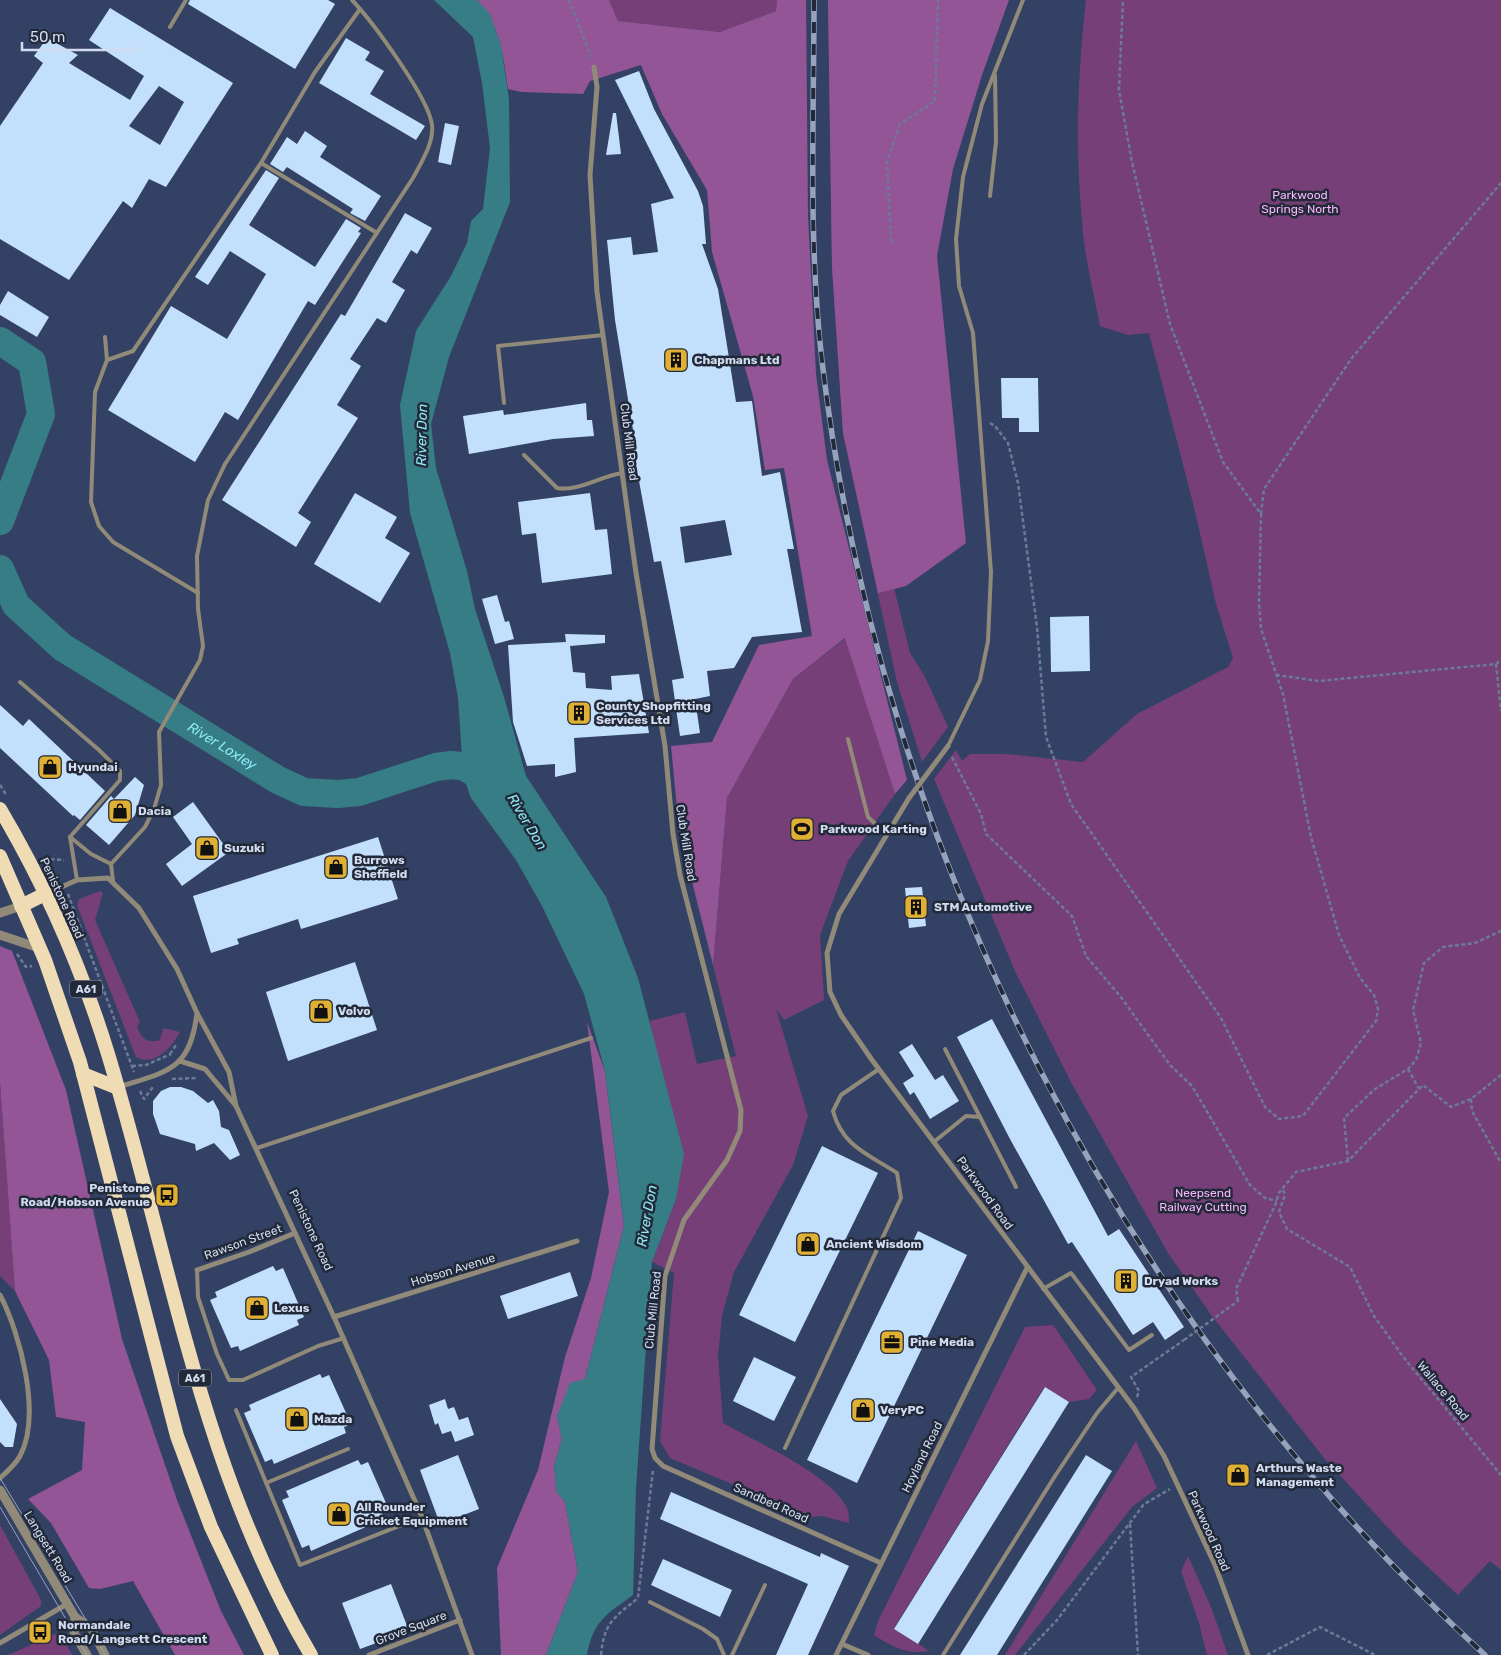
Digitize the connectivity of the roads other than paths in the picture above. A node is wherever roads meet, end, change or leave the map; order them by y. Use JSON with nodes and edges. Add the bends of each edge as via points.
{"nodes":[{"id":1,"x":186,"y":0,"type":"edge"},
{"id":2,"x":352,"y":0,"type":"edge"},
{"id":3,"x":1022,"y":0,"type":"edge"},
{"id":4,"x":360,"y":9,"type":"junction"},
{"id":5,"x":170,"y":27,"type":"dead end"},
{"id":6,"x":594,"y":67,"type":"road end"},
{"id":7,"x":995,"y":73,"type":"junction"},
{"id":8,"x":261,"y":163,"type":"junction"},
{"id":9,"x":990,"y":196,"type":"dead end"},
{"id":10,"x":377,"y":233,"type":"junction"},
{"id":11,"x":603,"y":336,"type":"junction"},
{"id":12,"x":105,"y":337,"type":"dead end"},
{"id":13,"x":107,"y":360,"type":"junction"},
{"id":14,"x":504,"y":403,"type":"dead end"},
{"id":15,"x":524,"y":456,"type":"dead end"},
{"id":16,"x":622,"y":473,"type":"junction"},
{"id":17,"x":198,"y":593,"type":"junction"},
{"id":18,"x":20,"y":682,"type":"dead end"},
{"id":19,"x":848,"y":739,"type":"dead end"},
{"id":20,"x":948,"y":746,"type":"joint"},
{"id":21,"x":0,"y":809,"type":"edge"},
{"id":22,"x":887,"y":835,"type":"junction"},
{"id":23,"x":70,"y":837,"type":"junction"},
{"id":24,"x":0,"y":856,"type":"edge"},
{"id":25,"x":112,"y":864,"type":"junction"},
{"id":26,"x":77,"y":880,"type":"junction"},
{"id":27,"x":113,"y":881,"type":"junction"},
{"id":28,"x":46,"y":894,"type":"junction"},
{"id":29,"x":21,"y":906,"type":"junction"},
{"id":30,"x":0,"y":913,"type":"edge"},
{"id":31,"x":0,"y":935,"type":"edge"},
{"id":32,"x":39,"y":948,"type":"junction"},
{"id":33,"x":197,"y":1013,"type":"junction"},
{"id":34,"x":591,"y":1038,"type":"dead end"},
{"id":35,"x":945,"y":1049,"type":"dead end"},
{"id":36,"x":180,"y":1061,"type":"junction"},
{"id":37,"x":879,"y":1069,"type":"junction"},
{"id":38,"x":83,"y":1074,"type":"junction"},
{"id":39,"x":118,"y":1088,"type":"junction"},
{"id":40,"x":236,"y":1106,"type":"junction"},
{"id":41,"x":980,"y":1116,"type":"junction"},
{"id":42,"x":935,"y":1141,"type":"junction"},
{"id":43,"x":257,"y":1148,"type":"junction"},
{"id":44,"x":1016,"y":1187,"type":"dead end"},
{"id":45,"x":295,"y":1233,"type":"junction"},
{"id":46,"x":577,"y":1241,"type":"dead end"},
{"id":47,"x":1027,"y":1268,"type":"junction"},
{"id":48,"x":197,"y":1270,"type":"joint"},
{"id":49,"x":1043,"y":1289,"type":"junction"},
{"id":50,"x":0,"y":1295,"type":"edge"},
{"id":51,"x":334,"y":1317,"type":"junction"},
{"id":52,"x":1152,"y":1335,"type":"dead end"},
{"id":53,"x":344,"y":1338,"type":"junction"},
{"id":54,"x":1118,"y":1388,"type":"junction"},
{"id":55,"x":236,"y":1410,"type":"dead end"},
{"id":56,"x":785,"y":1448,"type":"dead end"},
{"id":57,"x":348,"y":1449,"type":"dead end"},
{"id":58,"x":655,"y":1458,"type":"joint"},
{"id":59,"x":0,"y":1478,"type":"edge"},
{"id":60,"x":266,"y":1483,"type":"junction"},
{"id":61,"x":0,"y":1490,"type":"edge"},
{"id":62,"x":422,"y":1517,"type":"junction"},
{"id":63,"x":881,"y":1563,"type":"junction"},
{"id":64,"x":765,"y":1585,"type":"dead end"},
{"id":65,"x":650,"y":1602,"type":"dead end"},
{"id":66,"x":67,"y":1604,"type":"junction"},
{"id":67,"x":74,"y":1617,"type":"junction"},
{"id":68,"x":460,"y":1620,"type":"junction"},
{"id":69,"x":0,"y":1643,"type":"edge"},
{"id":70,"x":842,"y":1644,"type":"junction"},
{"id":71,"x":86,"y":1655,"type":"edge"},
{"id":72,"x":105,"y":1655,"type":"edge"},
{"id":73,"x":272,"y":1655,"type":"edge"},
{"id":74,"x":311,"y":1655,"type":"edge"},
{"id":75,"x":368,"y":1655,"type":"edge"},
{"id":76,"x":472,"y":1655,"type":"edge"},
{"id":77,"x":724,"y":1655,"type":"edge"},
{"id":78,"x":732,"y":1655,"type":"edge"},
{"id":79,"x":836,"y":1655,"type":"edge"},
{"id":80,"x":868,"y":1655,"type":"edge"},
{"id":81,"x":943,"y":1655,"type":"edge"},
{"id":82,"x":1248,"y":1655,"type":"edge"}],
"edges":[{"from":1,"to":5,"type":"lane"},
{"from":2,"to":4,"type":"lane"},
{"from":3,"to":7,"type":"lane"},
{"from":4,"to":8,"type":"lane","via":[[315,72]]},
{"from":4,"to":10,"type":"lane","via":[[419,91],[432,125],[429,147]]},
{"from":6,"to":11,"type":"street","name":"Club Mill Road","via":[[597,87],[590,208]]},
{"from":7,"to":9,"type":"lane","via":[[996,142]]},
{"from":7,"to":20,"type":"lane","via":[[982,104],[962,177],[956,239],[959,286],[973,333],[990,572],[988,641],[980,680]]},
{"from":8,"to":10,"type":"lane"},
{"from":8,"to":13,"type":"lane","via":[[133,352]]},
{"from":10,"to":17,"type":"lane","via":[[225,464],[208,500],[197,556]]},
{"from":11,"to":14,"type":"lane","via":[[498,346]]},
{"from":11,"to":16,"type":"street","name":"Club Mill Road"},
{"from":12,"to":13,"type":"lane"},
{"from":13,"to":17,"type":"lane","via":[[95,392],[91,502],[99,526],[113,542]]},
{"from":15,"to":16,"type":"lane","via":[[563,489]]},
{"from":16,"to":58,"type":"street","name":"Club Mill Road","via":[[665,746],[680,875],[741,1110],[740,1131],[727,1160],[684,1220],[665,1276],[652,1449]]},
{"from":17,"to":25,"type":"lane","via":[[203,646],[200,660],[159,732],[161,785],[154,809],[145,827]]},
{"from":18,"to":23,"type":"lane","via":[[120,771],[120,780]]},
{"from":19,"to":22,"type":"lane","via":[[868,817]]},
{"from":20,"to":22,"type":"street","name":"Parkwood Road","bridge":true,"via":[[908,798]]},
{"from":21,"to":28,"type":"highway","name":"Penistone Road","number":"A61"},
{"from":22,"to":37,"type":"street","name":"Parkwood Road","via":[[839,914],[827,953],[830,992],[841,1015]]},
{"from":23,"to":25,"type":"lane","via":[[90,854]]},
{"from":23,"to":26,"type":"lane"},
{"from":24,"to":29,"type":"highway","number":"A61"},
{"from":25,"to":27,"type":"lane"},
{"from":26,"to":27,"type":"street","name":"Penistone Road","via":[[108,878]]},
{"from":26,"to":28,"type":"street","name":"Penistone Road"},
{"from":27,"to":33,"type":"street","name":"Penistone Road","via":[[139,908],[160,940]]},
{"from":28,"to":29,"type":"highway"},
{"from":28,"to":39,"type":"highway","name":"Penistone Road","number":"A61","via":[[94,1012]]},
{"from":29,"to":30,"type":"street"},
{"from":29,"to":32,"type":"highway","number":"A61"},
{"from":31,"to":32,"type":"street"},
{"from":32,"to":38,"type":"highway","number":"A61"},
{"from":33,"to":36,"type":"street","via":[[194,1038]]},
{"from":33,"to":40,"type":"street","name":"Penistone Road","via":[[229,1072]]},
{"from":34,"to":43,"type":"lane"},
{"from":35,"to":41,"type":"lane"},
{"from":36,"to":39,"type":"street","via":[[160,1073]]},
{"from":36,"to":40,"type":"street","via":[[205,1069]]},
{"from":37,"to":42,"type":"street","name":"Parkwood Road"},
{"from":37,"to":56,"type":"lane","via":[[841,1095],[833,1111],[837,1126],[847,1141],[897,1173],[901,1198]]},
{"from":38,"to":39,"type":"highway"},
{"from":38,"to":73,"type":"highway","number":"A61","via":[[177,1436],[211,1527]]},
{"from":39,"to":74,"type":"highway","name":"Penistone Road","number":"A61","via":[[188,1354],[216,1446],[245,1523]]},
{"from":40,"to":43,"type":"street","name":"Penistone Road"},
{"from":41,"to":42,"type":"lane","via":[[966,1116]]},
{"from":41,"to":44,"type":"lane"},
{"from":42,"to":47,"type":"street","name":"Parkwood Road"},
{"from":43,"to":45,"type":"street","name":"Penistone Road"},
{"from":45,"to":48,"type":"street","name":"Rawson Street"},
{"from":45,"to":51,"type":"street","name":"Penistone Road"},
{"from":46,"to":51,"type":"street","name":"Hobson Avenue"},
{"from":47,"to":49,"type":"street","name":"Parkwood Road"},
{"from":47,"to":63,"type":"street","name":"Hoyland Road"},
{"from":48,"to":53,"type":"lane","via":[[198,1297],[229,1380],[243,1380],[318,1346]]},
{"from":49,"to":52,"type":"lane","via":[[1071,1273],[1129,1350]]},
{"from":49,"to":54,"type":"street","name":"Parkwood Road"},
{"from":50,"to":59,"type":"street","via":[[23,1354],[29,1413],[22,1454]]},
{"from":51,"to":53,"type":"street","name":"Penistone Road"},
{"from":53,"to":62,"type":"street","name":"Penistone Road"},
{"from":54,"to":81,"type":"lane","via":[[1097,1413],[1055,1476]]},
{"from":54,"to":82,"type":"street","name":"Parkwood Road","via":[[1164,1456],[1215,1565]]},
{"from":55,"to":60,"type":"lane"},
{"from":57,"to":60,"type":"lane"},
{"from":58,"to":63,"type":"street","name":"Sandbed Road","via":[[663,1466]]},
{"from":60,"to":62,"type":"lane","via":[[300,1565]]},
{"from":61,"to":66,"type":"street","name":"Langsett Road"},
{"from":62,"to":68,"type":"street","name":"Penistone Road"},
{"from":63,"to":70,"type":"street","name":"Hoyland Road"},
{"from":64,"to":78,"type":"lane"},
{"from":65,"to":77,"type":"lane","via":[[717,1639]]},
{"from":66,"to":67,"type":"street","name":"Langsett Road"},
{"from":66,"to":69,"type":"street"},
{"from":67,"to":71,"type":"street","name":"Langsett Road","via":[[74,1633]]},
{"from":67,"to":72,"type":"street","name":"Langsett Road","via":[[91,1628]]},
{"from":68,"to":75,"type":"street","name":"Grove Square"},
{"from":68,"to":76,"type":"street","name":"Penistone Road"},
{"from":70,"to":79,"type":"street","name":"Hoyland Road"},
{"from":70,"to":80,"type":"street"}]}
